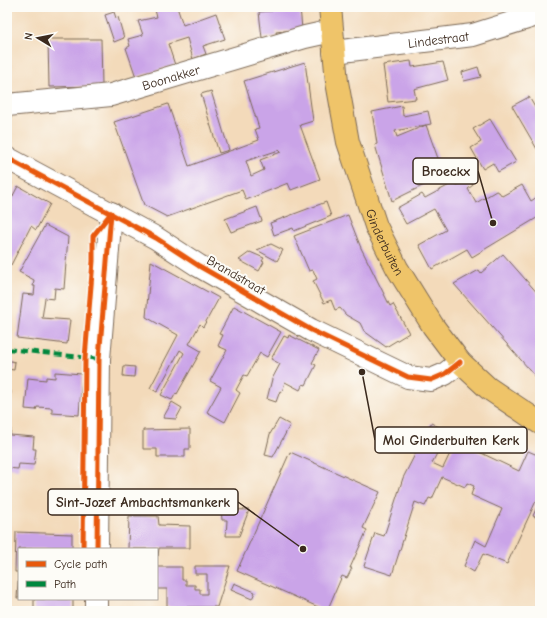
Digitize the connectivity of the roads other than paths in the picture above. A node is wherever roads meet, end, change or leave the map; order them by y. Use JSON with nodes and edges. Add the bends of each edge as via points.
{"nodes":[{"id":1,"x":330,"y":7,"type":"edge"},
{"id":2,"x":540,"y":14,"type":"edge"},
{"id":3,"x":333,"y":42,"type":"junction"},
{"id":4,"x":7,"y":105,"type":"edge"},
{"id":5,"x":7,"y":158,"type":"edge"},
{"id":6,"x":111,"y":214,"type":"junction"},
{"id":7,"x":460,"y":362,"type":"junction"},
{"id":8,"x":540,"y":423,"type":"edge"},
{"id":9,"x":97,"y":548,"type":"edge"},
{"id":10,"x":96,"y":600,"type":"edge"},
{"id":11,"x":96,"y":611,"type":"edge"}],
"edges":[{"from":1,"to":3,"type":"main road","name":"Ginderbuiten"},
{"from":2,"to":3,"type":"street","name":"Lindestraat","via":[[473,34]]},
{"from":3,"to":4,"type":"street","name":"Boonakker","via":[[305,37],[111,95]]},
{"from":3,"to":7,"type":"main road","name":"Ginderbuiten","via":[[348,142],[376,226],[401,274],[433,326]]},
{"from":5,"to":6,"type":"street","name":"Brandstraat"},
{"from":6,"to":7,"type":"street","name":"Brandstraat","via":[[312,330],[408,376],[431,380],[445,374]]},
{"from":6,"to":9,"type":"street","via":[[99,358]]},
{"from":7,"to":8,"type":"main road","name":"Ginderbuiten","via":[[488,388]]},
{"from":10,"to":11,"type":"street"}]}
